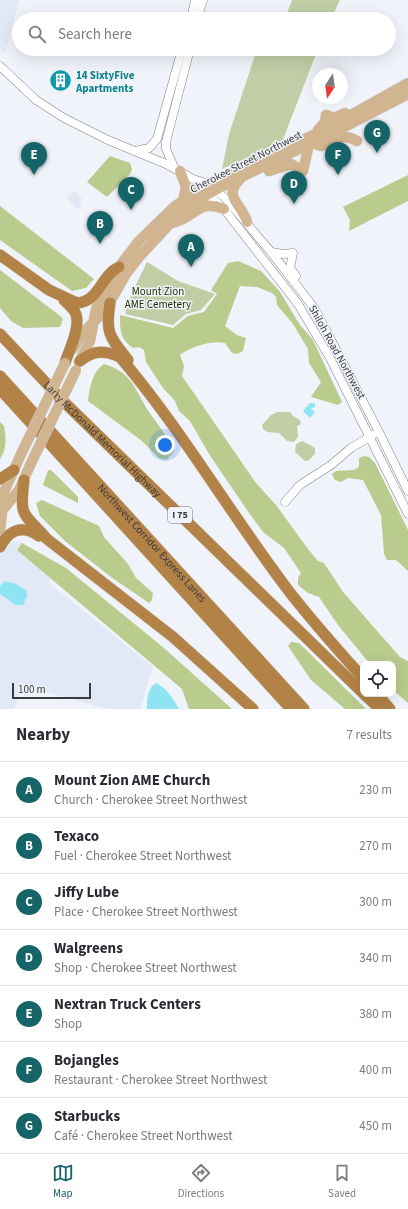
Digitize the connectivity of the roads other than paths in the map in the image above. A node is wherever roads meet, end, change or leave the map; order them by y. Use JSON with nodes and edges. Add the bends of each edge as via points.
{"nodes":[{"id":1,"x":195,"y":0,"type":"edge"},
{"id":2,"x":203,"y":0,"type":"edge"},
{"id":3,"x":192,"y":12,"type":"edge"},
{"id":4,"x":199,"y":12,"type":"edge"},
{"id":5,"x":180,"y":56,"type":"edge"},
{"id":6,"x":188,"y":56,"type":"edge"},
{"id":7,"x":0,"y":66,"type":"edge"},
{"id":8,"x":408,"y":84,"type":"edge"},
{"id":9,"x":408,"y":94,"type":"edge"},
{"id":10,"x":367,"y":115,"type":"junction"},
{"id":11,"x":308,"y":142,"type":"junction"},
{"id":12,"x":135,"y":151,"type":"junction"},
{"id":13,"x":177,"y":169,"type":"junction"},
{"id":14,"x":251,"y":173,"type":"junction"},
{"id":15,"x":240,"y":179,"type":"junction"},
{"id":16,"x":208,"y":189,"type":"junction"},
{"id":17,"x":183,"y":202,"type":"junction"},
{"id":18,"x":224,"y":209,"type":"junction"},
{"id":19,"x":247,"y":222,"type":"junction"},
{"id":20,"x":171,"y":223,"type":"junction"},
{"id":21,"x":271,"y":252,"type":"junction"},
{"id":22,"x":0,"y":255,"type":"edge"},
{"id":23,"x":119,"y":267,"type":"junction"},
{"id":24,"x":59,"y":296,"type":"junction"},
{"id":25,"x":110,"y":303,"type":"junction"},
{"id":26,"x":310,"y":303,"type":"junction"},
{"id":27,"x":94,"y":322,"type":"junction"},
{"id":28,"x":0,"y":334,"type":"edge"},
{"id":29,"x":65,"y":363,"type":"junction"},
{"id":30,"x":78,"y":365,"type":"junction"},
{"id":31,"x":0,"y":376,"type":"edge"},
{"id":32,"x":0,"y":389,"type":"edge"},
{"id":33,"x":178,"y":432,"type":"junction"},
{"id":34,"x":379,"y":432,"type":"junction"},
{"id":35,"x":369,"y":437,"type":"junction"},
{"id":36,"x":14,"y":470,"type":"junction"},
{"id":37,"x":0,"y":479,"type":"edge"},
{"id":38,"x":24,"y":480,"type":"junction"},
{"id":39,"x":408,"y":491,"type":"edge"},
{"id":40,"x":285,"y":502,"type":"dead end"},
{"id":41,"x":1,"y":513,"type":"edge"},
{"id":42,"x":408,"y":514,"type":"edge"},
{"id":43,"x":0,"y":532,"type":"edge"},
{"id":44,"x":47,"y":539,"type":"junction"},
{"id":45,"x":0,"y":547,"type":"edge"},
{"id":46,"x":360,"y":675,"type":"edge"},
{"id":47,"x":360,"y":689,"type":"edge"},
{"id":48,"x":368,"y":697,"type":"edge"},
{"id":49,"x":380,"y":697,"type":"edge"},
{"id":50,"x":253,"y":709,"type":"edge"},
{"id":51,"x":291,"y":709,"type":"edge"},
{"id":52,"x":304,"y":709,"type":"edge"},
{"id":53,"x":380,"y":709,"type":"edge"},
{"id":54,"x":390,"y":709,"type":"edge"}],
"edges":[{"from":1,"to":3,"type":"street"},
{"from":2,"to":4,"type":"street"},
{"from":5,"to":12,"type":"street","via":[[157,139],[149,148]]},
{"from":6,"to":13,"type":"street","via":[[166,142],[166,149]]},
{"from":7,"to":12,"type":"street","name":"Shiloh Road Northwest","via":[[36,100],[58,115],[98,136]]},
{"from":8,"to":11,"type":"main road","via":[[370,104],[365,102],[334,118],[326,115],[322,127]]},
{"from":9,"to":10,"type":"main road","name":"Cherokee Street Northwest"},
{"from":10,"to":11,"type":"main road","name":"Cherokee Street Northwest"},
{"from":10,"to":11,"type":"main road","via":[[365,121],[359,124],[357,141],[342,136],[320,146]]},
{"from":11,"to":14,"type":"main road","name":"Cherokee Street Northwest"},
{"from":11,"to":14,"type":"main road","via":[[303,170],[291,164],[259,174]]},
{"from":11,"to":16,"type":"main road","name":"Cherokee Street Northwest"},
{"from":12,"to":13,"type":"street","name":"Shiloh Road Northwest"},
{"from":13,"to":16,"type":"street","name":"Shiloh Road Northwest"},
{"from":13,"to":17,"type":"main road","via":[[186,187]]},
{"from":14,"to":15,"type":"main road","name":"Cherokee Street Northwest"},
{"from":15,"to":16,"type":"main road","name":"Cherokee Street Northwest"},
{"from":15,"to":19,"type":"main road","via":[[233,188],[232,197]]},
{"from":16,"to":17,"type":"main road","name":"Cherokee Street Northwest"},
{"from":16,"to":18,"type":"street","name":"Shiloh Road Northwest"},
{"from":16,"to":19,"type":"street","name":"Shiloh Road Northwest"},
{"from":16,"to":20,"type":"main road","name":"Cherokee Street Northwest"},
{"from":17,"to":23,"type":"main road","name":"Cherokee Street Northwest","via":[[175,206],[148,231]]},
{"from":18,"to":20,"type":"main road","via":[[204,205],[182,221]]},
{"from":18,"to":35,"type":"street","name":"Shiloh Road Northwest","via":[[298,304],[324,346]]},
{"from":19,"to":21,"type":"street","name":"Shiloh Road Northwest"},
{"from":20,"to":25,"type":"main road","name":"Cherokee Street Northwest","via":[[132,266]]},
{"from":21,"to":26,"type":"street","name":"Shiloh Road Northwest"},
{"from":21,"to":26,"type":"street","via":[[293,253],[290,268],[310,295]]},
{"from":22,"to":24,"type":"highway"},
{"from":23,"to":24,"type":"highway","via":[[108,274],[87,301],[77,303]]},
{"from":23,"to":27,"type":"main road","name":"Cherokee Street Northwest","via":[[96,309]]},
{"from":24,"to":29,"type":"highway","via":[[71,307],[77,318],[76,330]]},
{"from":25,"to":27,"type":"main road","name":"Cherokee Street Northwest"},
{"from":25,"to":33,"type":"highway","via":[[107,327],[111,338],[175,422]]},
{"from":26,"to":34,"type":"street","name":"Shiloh Road Northwest"},
{"from":27,"to":29,"type":"main road","via":[[79,338]]},
{"from":27,"to":30,"type":"main road","via":[[90,341]]},
{"from":28,"to":47,"type":"highway","name":"Larry McDonald Memorial Highway","number":"I 75","via":[[65,403]]},
{"from":29,"to":36,"type":"main road","bridge":true},
{"from":30,"to":33,"type":"highway","via":[[86,356],[100,351],[120,357]]},
{"from":30,"to":38,"type":"main road","bridge":true},
{"from":31,"to":52,"type":"highway","name":"Northwest Corridor Express Lanes"},
{"from":32,"to":51,"type":"highway"},
{"from":33,"to":46,"type":"highway","via":[[284,585]]},
{"from":34,"to":35,"type":"street"},
{"from":34,"to":39,"type":"street","name":"Shiloh Road Northwest"},
{"from":35,"to":40,"type":"street","via":[[335,461],[328,462],[318,470],[316,476],[300,485]]},
{"from":35,"to":42,"type":"street","name":"Shiloh Road Northwest"},
{"from":36,"to":37,"type":"highway"},
{"from":36,"to":41,"type":"main road","via":[[4,492]]},
{"from":38,"to":41,"type":"main road"},
{"from":38,"to":44,"type":"highway","via":[[24,512]]},
{"from":41,"to":43,"type":"main road"},
{"from":44,"to":45,"type":"highway","via":[[27,529],[18,529],[9,534]]},
{"from":44,"to":50,"type":"highway","via":[[173,637]]},
{"from":48,"to":53,"type":"highway","name":"Larry McDonald Memorial Highway","number":"I 75"},
{"from":49,"to":54,"type":"highway"}]}
